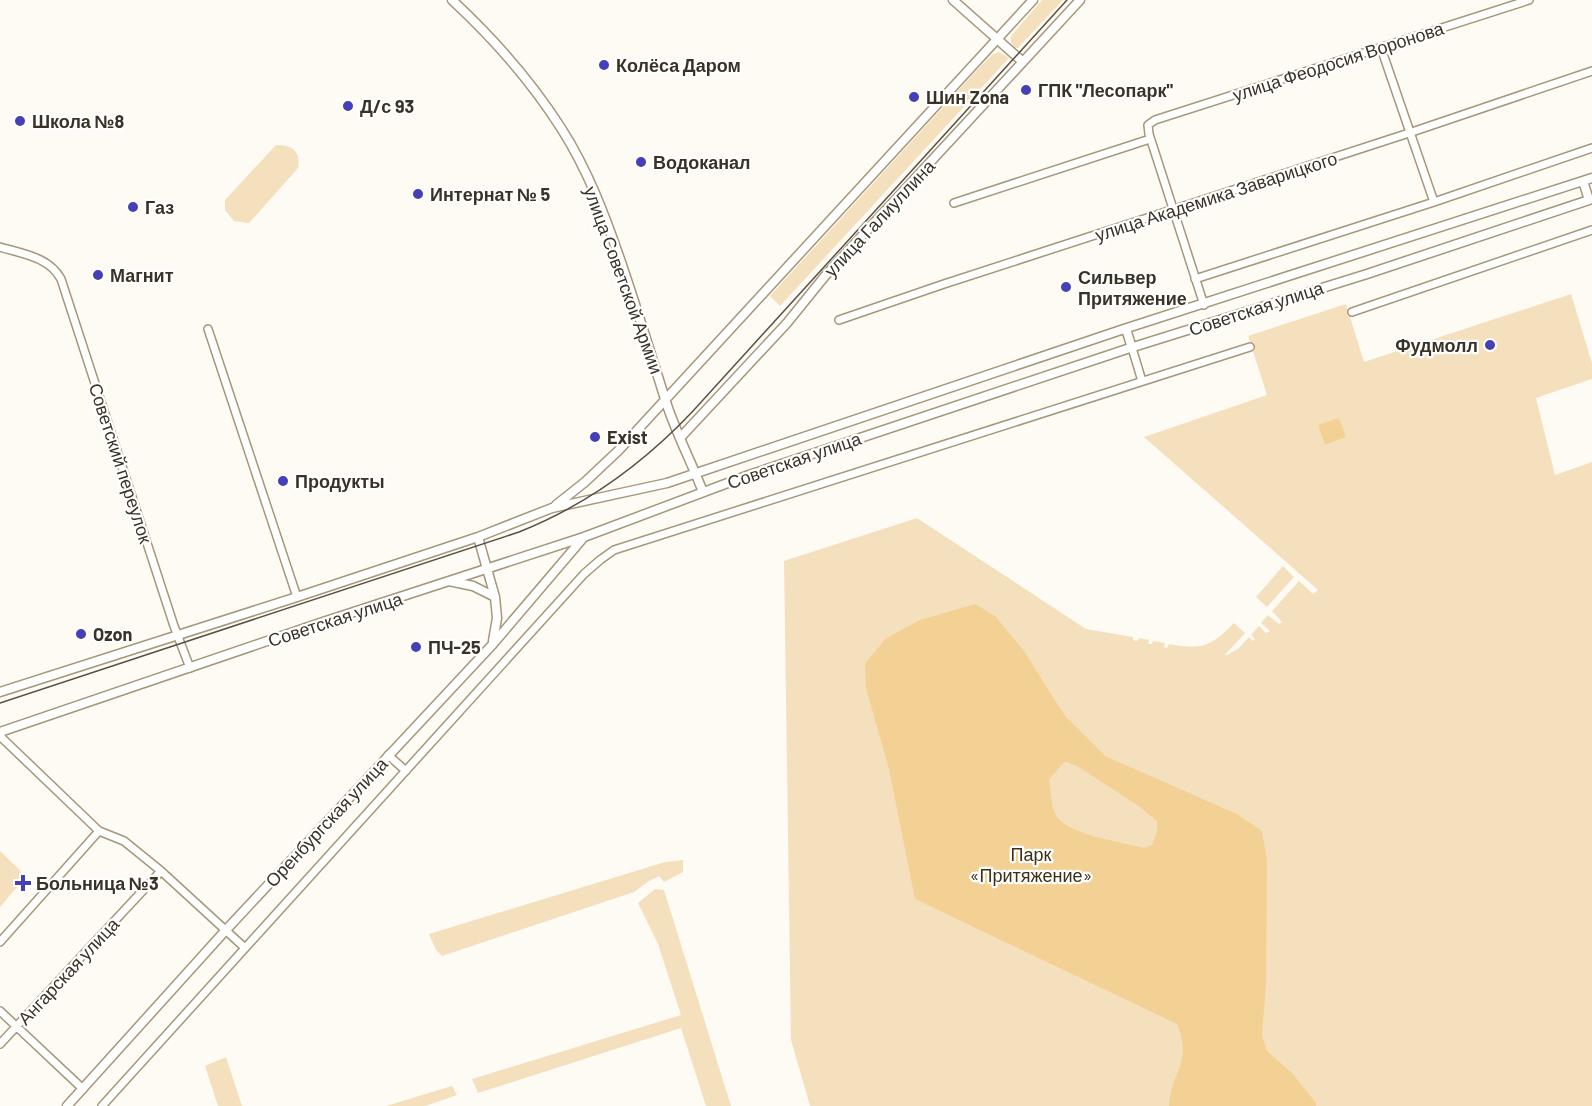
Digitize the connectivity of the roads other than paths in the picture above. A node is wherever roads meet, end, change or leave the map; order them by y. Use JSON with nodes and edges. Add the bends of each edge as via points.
{"nodes":[{"id":1,"x":452,"y":0,"type":"edge"},
{"id":2,"x":953,"y":0,"type":"edge"},
{"id":3,"x":1033,"y":0,"type":"edge"},
{"id":4,"x":1080,"y":0,"type":"edge"},
{"id":5,"x":1529,"y":0,"type":"edge"},
{"id":6,"x":998,"y":39,"type":"junction"},
{"id":7,"x":1381,"y":48,"type":"junction"},
{"id":8,"x":1023,"y":62,"type":"junction"},
{"id":9,"x":1592,"y":71,"type":"edge"},
{"id":10,"x":1409,"y":133,"type":"junction"},
{"id":11,"x":1150,"y":139,"type":"junction"},
{"id":12,"x":1592,"y":148,"type":"edge"},
{"id":13,"x":1588,"y":180,"type":"edge"},
{"id":14,"x":1591,"y":199,"type":"edge"},
{"id":15,"x":1434,"y":202,"type":"junction"},
{"id":16,"x":954,"y":203,"type":"dead end"},
{"id":17,"x":1174,"y":211,"type":"junction"},
{"id":18,"x":1592,"y":230,"type":"edge"},
{"id":19,"x":0,"y":247,"type":"edge"},
{"id":20,"x":1195,"y":279,"type":"junction"},
{"id":21,"x":1204,"y":305,"type":"junction"},
{"id":22,"x":1352,"y":312,"type":"dead end"},
{"id":23,"x":839,"y":320,"type":"dead end"},
{"id":24,"x":208,"y":329,"type":"dead end"},
{"id":25,"x":1126,"y":329,"type":"junction"},
{"id":26,"x":1250,"y":347,"type":"dead end"},
{"id":27,"x":1132,"y":348,"type":"junction"},
{"id":28,"x":1142,"y":381,"type":"junction"},
{"id":29,"x":666,"y":401,"type":"junction"},
{"id":30,"x":680,"y":438,"type":"junction"},
{"id":31,"x":695,"y":472,"type":"junction"},
{"id":32,"x":703,"y":492,"type":"junction"},
{"id":33,"x":552,"y":508,"type":"junction"},
{"id":34,"x":478,"y":537,"type":"junction"},
{"id":35,"x":584,"y":537,"type":"junction"},
{"id":36,"x":487,"y":569,"type":"junction"},
{"id":37,"x":449,"y":581,"type":"junction"},
{"id":38,"x":297,"y":597,"type":"junction"},
{"id":39,"x":495,"y":597,"type":"junction"},
{"id":40,"x":177,"y":634,"type":"junction"},
{"id":41,"x":493,"y":644,"type":"junction"},
{"id":42,"x":190,"y":668,"type":"junction"},
{"id":43,"x":0,"y":692,"type":"edge"},
{"id":44,"x":0,"y":732,"type":"edge"},
{"id":45,"x":388,"y":755,"type":"junction"},
{"id":46,"x":406,"y":771,"type":"junction"},
{"id":47,"x":99,"y":831,"type":"junction"},
{"id":48,"x":161,"y":871,"type":"junction"},
{"id":49,"x":225,"y":931,"type":"junction"},
{"id":50,"x":0,"y":942,"type":"edge"},
{"id":51,"x":245,"y":948,"type":"junction"},
{"id":52,"x":0,"y":1011,"type":"edge"},
{"id":53,"x":16,"y":1026,"type":"junction"},
{"id":54,"x":0,"y":1044,"type":"edge"},
{"id":55,"x":83,"y":1089,"type":"junction"},
{"id":56,"x":67,"y":1106,"type":"edge"},
{"id":57,"x":102,"y":1106,"type":"edge"}],
"edges":[{"from":1,"to":29,"type":"main road","name":"улица Советской Армии","via":[[484,29],[533,88],[562,128],[583,167],[609,226]]},
{"from":2,"to":6,"type":"main road"},
{"from":3,"to":6,"type":"main road","name":"улица Галиуллина"},
{"from":4,"to":8,"type":"main road","name":"улица Галиуллина"},
{"from":5,"to":7,"type":"street","name":"улица Феодосия Воронова"},
{"from":6,"to":8,"type":"main road"},
{"from":6,"to":29,"type":"main road","name":"улица Галиуллина"},
{"from":7,"to":10,"type":"street"},
{"from":7,"to":11,"type":"street","name":"улица Феодосия Воронова","via":[[1155,120],[1148,125]]},
{"from":8,"to":30,"type":"main road","name":"улица Галиуллина"},
{"from":9,"to":10,"type":"street","name":"улица Академика Заварицкого"},
{"from":10,"to":15,"type":"street"},
{"from":10,"to":17,"type":"street","name":"улица Академика Заварицкого"},
{"from":11,"to":16,"type":"street"},
{"from":11,"to":17,"type":"street"},
{"from":12,"to":15,"type":"street"},
{"from":13,"to":14,"type":"main road"},
{"from":13,"to":21,"type":"main road","name":"Советская улица"},
{"from":14,"to":27,"type":"main road","name":"Советская улица"},
{"from":15,"to":20,"type":"street"},
{"from":17,"to":20,"type":"street"},
{"from":17,"to":23,"type":"street","name":"улица Академика Заварицкого"},
{"from":18,"to":22,"type":"street"},
{"from":19,"to":40,"type":"street","name":"Советский переулок","via":[[46,261],[61,279]]},
{"from":20,"to":21,"type":"street"},
{"from":21,"to":25,"type":"main road","name":"Советская улица"},
{"from":24,"to":38,"type":"street"},
{"from":25,"to":27,"type":"main road"},
{"from":25,"to":31,"type":"main road","name":"Советская улица"},
{"from":26,"to":28,"type":"street"},
{"from":27,"to":28,"type":"street"},
{"from":27,"to":32,"type":"main road","name":"Советская улица"},
{"from":28,"to":46,"type":"street","via":[[614,550],[584,574]]},
{"from":29,"to":30,"type":"main road","name":"улица Советской Армии"},
{"from":29,"to":33,"type":"main road","name":"Советская улица","via":[[585,482]]},
{"from":30,"to":31,"type":"main road","name":"улица Советской Армии"},
{"from":31,"to":32,"type":"main road","name":"улица Советской Армии"},
{"from":31,"to":33,"type":"main road","name":"Советская улица","via":[[667,483]]},
{"from":32,"to":35,"type":"main road","name":"Советская улица"},
{"from":33,"to":34,"type":"main road","name":"Советская улица"},
{"from":34,"to":36,"type":"main road"},
{"from":34,"to":38,"type":"main road","name":"Советская улица"},
{"from":35,"to":36,"type":"main road","name":"Советская улица"},
{"from":35,"to":41,"type":"main road","name":"Оренбургская улица"},
{"from":36,"to":37,"type":"main road","name":"Советская улица"},
{"from":36,"to":39,"type":"main road"},
{"from":37,"to":39,"type":"main road","via":[[473,586]]},
{"from":37,"to":42,"type":"main road","name":"Советская улица"},
{"from":38,"to":40,"type":"main road","name":"Советская улица"},
{"from":39,"to":41,"type":"main road"},
{"from":40,"to":42,"type":"street","name":"Советский переулок"},
{"from":40,"to":43,"type":"main road","name":"Советская улица"},
{"from":41,"to":45,"type":"main road","name":"Оренбургская улица"},
{"from":42,"to":44,"type":"main road","name":"Советская улица"},
{"from":44,"to":47,"type":"street"},
{"from":45,"to":46,"type":"street"},
{"from":45,"to":49,"type":"main road","name":"Оренбургская улица"},
{"from":46,"to":51,"type":"street"},
{"from":47,"to":48,"type":"street","via":[[124,841]]},
{"from":47,"to":50,"type":"street"},
{"from":48,"to":49,"type":"street"},
{"from":48,"to":53,"type":"street","name":"Ангарская улица"},
{"from":49,"to":51,"type":"street"},
{"from":49,"to":55,"type":"main road","name":"Оренбургская улица"},
{"from":51,"to":57,"type":"street"},
{"from":52,"to":53,"type":"street"},
{"from":53,"to":54,"type":"street","name":"Ангарская улица"},
{"from":53,"to":55,"type":"street"},
{"from":55,"to":56,"type":"main road","name":"Оренбургская улица"}]}
